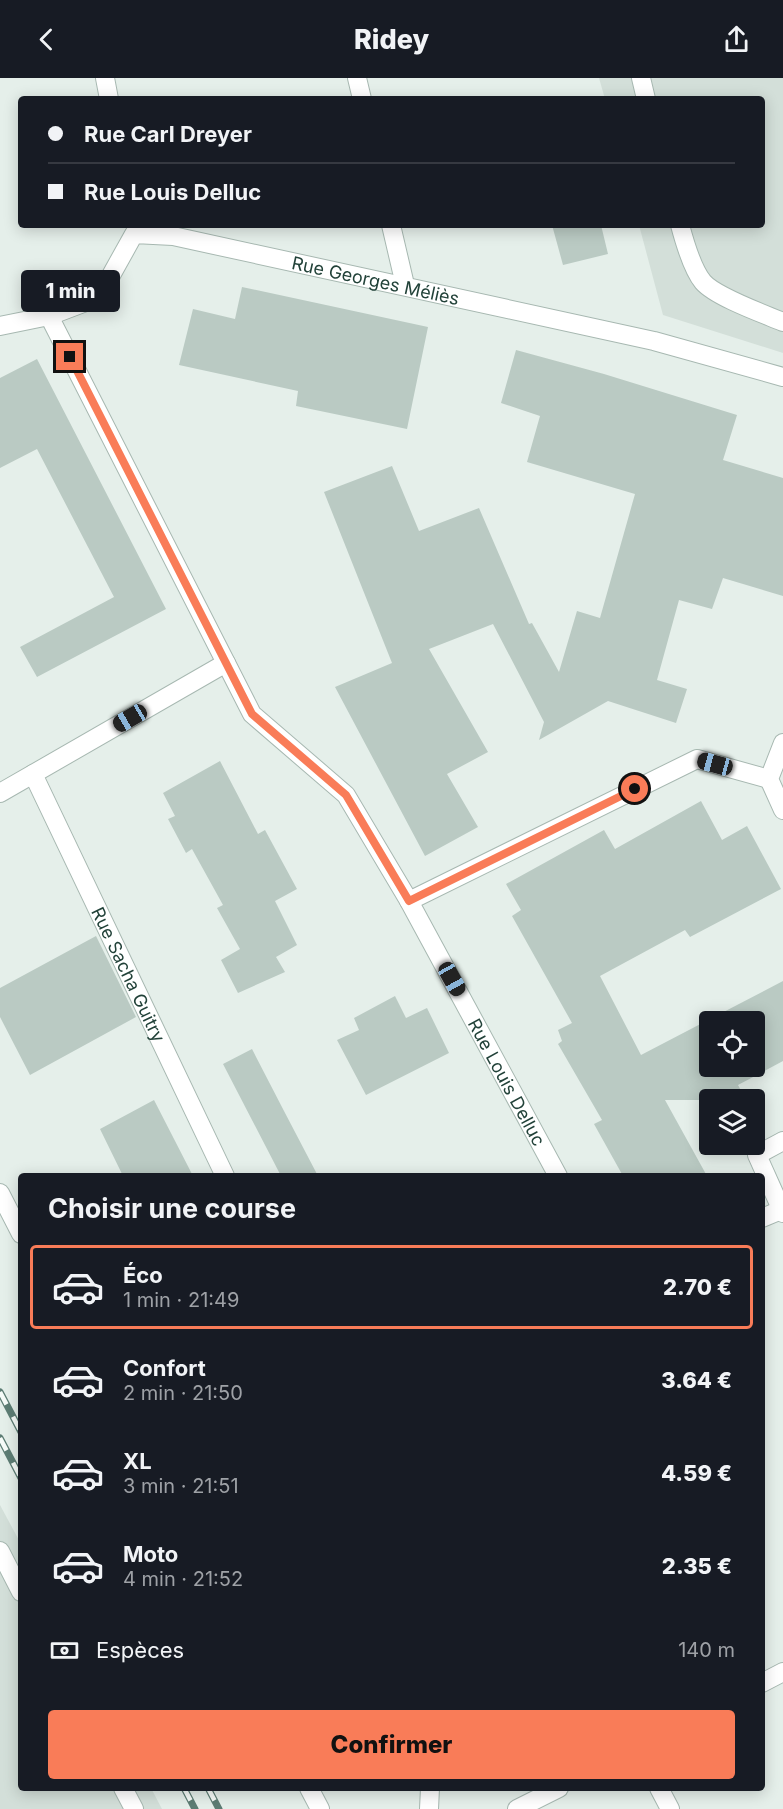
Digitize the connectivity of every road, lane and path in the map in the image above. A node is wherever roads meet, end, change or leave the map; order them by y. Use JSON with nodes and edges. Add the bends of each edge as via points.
{"nodes":[{"id":1,"x":105,"y":78,"type":"edge"},
{"id":2,"x":357,"y":78,"type":"edge"},
{"id":3,"x":641,"y":78,"type":"edge"},
{"id":4,"x":108,"y":96,"type":"edge"},
{"id":5,"x":361,"y":96,"type":"edge"},
{"id":6,"x":645,"y":96,"type":"edge"},
{"id":7,"x":392,"y":228,"type":"edge"},
{"id":8,"x":681,"y":228,"type":"edge"},
{"id":9,"x":133,"y":230,"type":"edge"},
{"id":10,"x":405,"y":285,"type":"junction"},
{"id":11,"x":49,"y":316,"type":"junction"},
{"id":12,"x":783,"y":322,"type":"edge"},
{"id":13,"x":0,"y":326,"type":"edge"},
{"id":14,"x":783,"y":377,"type":"edge"},
{"id":15,"x":226,"y":663,"type":"junction"},
{"id":16,"x":783,"y":743,"type":"edge"},
{"id":17,"x":33,"y":774,"type":"junction"},
{"id":18,"x":769,"y":779,"type":"junction"},
{"id":19,"x":0,"y":793,"type":"edge"},
{"id":20,"x":783,"y":810,"type":"edge"},
{"id":21,"x":409,"y":901,"type":"junction"},
{"id":22,"x":783,"y":1141,"type":"edge"},
{"id":23,"x":224,"y":1173,"type":"edge"},
{"id":24,"x":556,"y":1173,"type":"edge"},
{"id":25,"x":765,"y":1173,"type":"edge"},
{"id":26,"x":765,"y":1173,"type":"edge"},
{"id":27,"x":0,"y":1193,"type":"edge"},
{"id":28,"x":782,"y":1212,"type":"edge"},
{"id":29,"x":765,"y":1217,"type":"edge"},
{"id":30,"x":18,"y":1228,"type":"edge"},
{"id":31,"x":0,"y":1551,"type":"edge"},
{"id":32,"x":18,"y":1586,"type":"edge"},
{"id":33,"x":783,"y":1672,"type":"edge"},
{"id":34,"x":765,"y":1681,"type":"edge"},
{"id":35,"x":125,"y":1791,"type":"edge"},
{"id":36,"x":311,"y":1791,"type":"edge"},
{"id":37,"x":430,"y":1791,"type":"edge"},
{"id":38,"x":553,"y":1791,"type":"edge"},
{"id":39,"x":661,"y":1791,"type":"edge"},
{"id":40,"x":134,"y":1809,"type":"edge"},
{"id":41,"x":320,"y":1809,"type":"edge"},
{"id":42,"x":429,"y":1809,"type":"edge"},
{"id":43,"x":517,"y":1809,"type":"edge"},
{"id":44,"x":670,"y":1809,"type":"edge"}],
"edges":[{"from":1,"to":4,"type":"street"},
{"from":2,"to":5,"type":"street"},
{"from":3,"to":6,"type":"street"},
{"from":7,"to":10,"type":"street"},
{"from":8,"to":12,"type":"street","via":[[703,282],[736,302]]},
{"from":9,"to":10,"type":"street","name":"Rue Georges Méliès"},
{"from":9,"to":11,"type":"street","name":"Rue Georges Méliès","via":[[99,297]]},
{"from":10,"to":14,"type":"street","name":"Rue Georges Méliès","via":[[654,341]]},
{"from":11,"to":13,"type":"street","name":"Rue Georges Méliès"},
{"from":11,"to":15,"type":"street","name":"Rue Louis Delluc"},
{"from":15,"to":17,"type":"street"},
{"from":15,"to":21,"type":"street","name":"Rue Louis Delluc","via":[[252,714],[346,795]]},
{"from":16,"to":18,"type":"street"},
{"from":17,"to":19,"type":"street"},
{"from":17,"to":23,"type":"street","name":"Rue Sacha Guitry"},
{"from":18,"to":20,"type":"street"},
{"from":18,"to":21,"type":"street","via":[[697,759]]},
{"from":21,"to":24,"type":"street","name":"Rue Louis Delluc"},
{"from":22,"to":25,"type":"street","via":[[757,1155]]},
{"from":26,"to":28,"type":"street"},
{"from":27,"to":30,"type":"street"},
{"from":28,"to":29,"type":"street"},
{"from":31,"to":32,"type":"street"},
{"from":33,"to":34,"type":"street"},
{"from":35,"to":40,"type":"street"},
{"from":36,"to":41,"type":"street"},
{"from":37,"to":42,"type":"street"},
{"from":38,"to":43,"type":"street"},
{"from":39,"to":44,"type":"street"}]}
